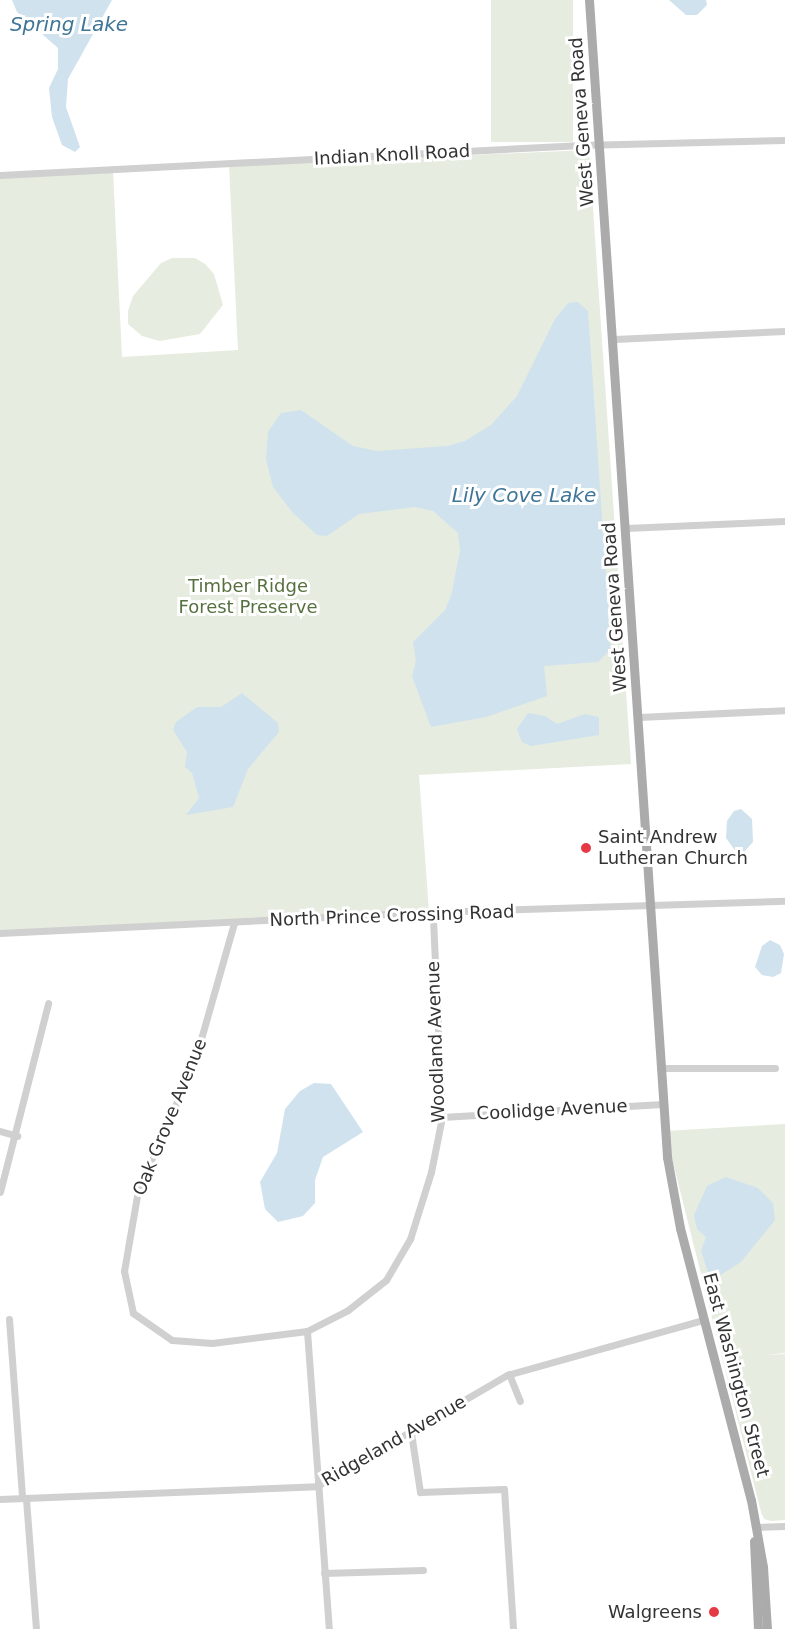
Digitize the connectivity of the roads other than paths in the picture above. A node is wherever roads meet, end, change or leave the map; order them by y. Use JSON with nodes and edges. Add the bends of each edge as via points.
{"nodes":[{"id":1,"x":589,"y":0,"type":"edge"},
{"id":2,"x":785,"y":140,"type":"edge"},
{"id":3,"x":600,"y":145,"type":"junction"},
{"id":4,"x":0,"y":175,"type":"edge"},
{"id":5,"x":785,"y":331,"type":"edge"},
{"id":6,"x":615,"y":339,"type":"junction"},
{"id":7,"x":785,"y":521,"type":"edge"},
{"id":8,"x":626,"y":528,"type":"junction"},
{"id":9,"x":785,"y":710,"type":"edge"},
{"id":10,"x":639,"y":717,"type":"junction"},
{"id":11,"x":785,"y":901,"type":"edge"},
{"id":12,"x":649,"y":906,"type":"junction"},
{"id":13,"x":433,"y":915,"type":"junction"},
{"id":14,"x":234,"y":923,"type":"junction"},
{"id":15,"x":0,"y":933,"type":"edge"},
{"id":16,"x":48,"y":1003,"type":"dead end"},
{"id":17,"x":660,"y":1068,"type":"junction"},
{"id":18,"x":775,"y":1068,"type":"dead end"},
{"id":19,"x":663,"y":1104,"type":"junction"},
{"id":20,"x":442,"y":1117,"type":"junction"},
{"id":21,"x":0,"y":1131,"type":"edge"},
{"id":22,"x":17,"y":1136,"type":"junction"},
{"id":23,"x":0,"y":1192,"type":"edge"},
{"id":24,"x":133,"y":1313,"type":"joint"},
{"id":25,"x":9,"y":1319,"type":"dead end"},
{"id":26,"x":704,"y":1320,"type":"junction"},
{"id":27,"x":307,"y":1331,"type":"junction"},
{"id":28,"x":509,"y":1374,"type":"junction"},
{"id":29,"x":520,"y":1401,"type":"dead end"},
{"id":30,"x":411,"y":1433,"type":"junction"},
{"id":31,"x":317,"y":1486,"type":"junction"},
{"id":32,"x":0,"y":1499,"type":"edge"},
{"id":33,"x":24,"y":1499,"type":"junction"},
{"id":34,"x":751,"y":1500,"type":"junction"},
{"id":35,"x":785,"y":1526,"type":"edge"},
{"id":36,"x":757,"y":1527,"type":"junction"},
{"id":37,"x":423,"y":1570,"type":"dead end"},
{"id":38,"x":324,"y":1573,"type":"junction"},
{"id":39,"x":36,"y":1629,"type":"edge"},
{"id":40,"x":329,"y":1629,"type":"edge"},
{"id":41,"x":513,"y":1629,"type":"edge"},
{"id":42,"x":758,"y":1629,"type":"edge"},
{"id":43,"x":767,"y":1629,"type":"edge"}],
"edges":[{"from":1,"to":3,"type":"main road","name":"West Geneva Road"},
{"from":2,"to":3,"type":"street","name":"Indian Knoll Road"},
{"from":3,"to":4,"type":"street","name":"Indian Knoll Road"},
{"from":3,"to":6,"type":"main road","name":"West Geneva Road"},
{"from":5,"to":6,"type":"street"},
{"from":6,"to":8,"type":"main road","name":"West Geneva Road"},
{"from":7,"to":8,"type":"street"},
{"from":8,"to":10,"type":"main road","name":"West Geneva Road"},
{"from":9,"to":10,"type":"street"},
{"from":10,"to":12,"type":"main road","name":"West Geneva Road"},
{"from":11,"to":12,"type":"street","name":"North Prince Crossing Road"},
{"from":12,"to":13,"type":"street","name":"North Prince Crossing Road"},
{"from":12,"to":17,"type":"main road","name":"West Geneva Road"},
{"from":13,"to":14,"type":"street","name":"North Prince Crossing Road","via":[[429,912]]},
{"from":13,"to":20,"type":"street","name":"Woodland Avenue"},
{"from":14,"to":15,"type":"street","name":"North Prince Crossing Road"},
{"from":14,"to":24,"type":"street","name":"Oak Grove Avenue","via":[[195,1063],[138,1190],[124,1271]]},
{"from":16,"to":22,"type":"street"},
{"from":17,"to":18,"type":"street"},
{"from":17,"to":19,"type":"main road","name":"West Geneva Road"},
{"from":19,"to":20,"type":"street","name":"Coolidge Avenue"},
{"from":19,"to":26,"type":"main road","name":"East Washington Street","via":[[676,1212]]},
{"from":20,"to":27,"type":"street","name":"Woodland Avenue","via":[[431,1172],[410,1239],[386,1280],[348,1310]]},
{"from":21,"to":22,"type":"street"},
{"from":22,"to":23,"type":"street"},
{"from":24,"to":27,"type":"street","name":"Woodland Avenue","via":[[172,1340],[212,1343]]},
{"from":25,"to":33,"type":"street"},
{"from":26,"to":28,"type":"street","name":"Ridgeland Avenue"},
{"from":26,"to":34,"type":"main road","name":"East Washington Street"},
{"from":27,"to":31,"type":"street"},
{"from":28,"to":29,"type":"street"},
{"from":28,"to":30,"type":"street","name":"Ridgeland Avenue"},
{"from":30,"to":31,"type":"street","name":"Ridgeland Avenue"},
{"from":30,"to":41,"type":"street","via":[[420,1491],[504,1489]]},
{"from":31,"to":33,"type":"street","name":"Ridgeland Avenue"},
{"from":31,"to":38,"type":"street"},
{"from":32,"to":33,"type":"street","name":"Ridgeland Avenue"},
{"from":33,"to":39,"type":"street"},
{"from":34,"to":36,"type":"main road","name":"East Washington Street"},
{"from":34,"to":42,"type":"main road"},
{"from":35,"to":36,"type":"street"},
{"from":36,"to":43,"type":"main road","name":"East Washington Street"},
{"from":37,"to":38,"type":"street"},
{"from":38,"to":40,"type":"street"}]}
